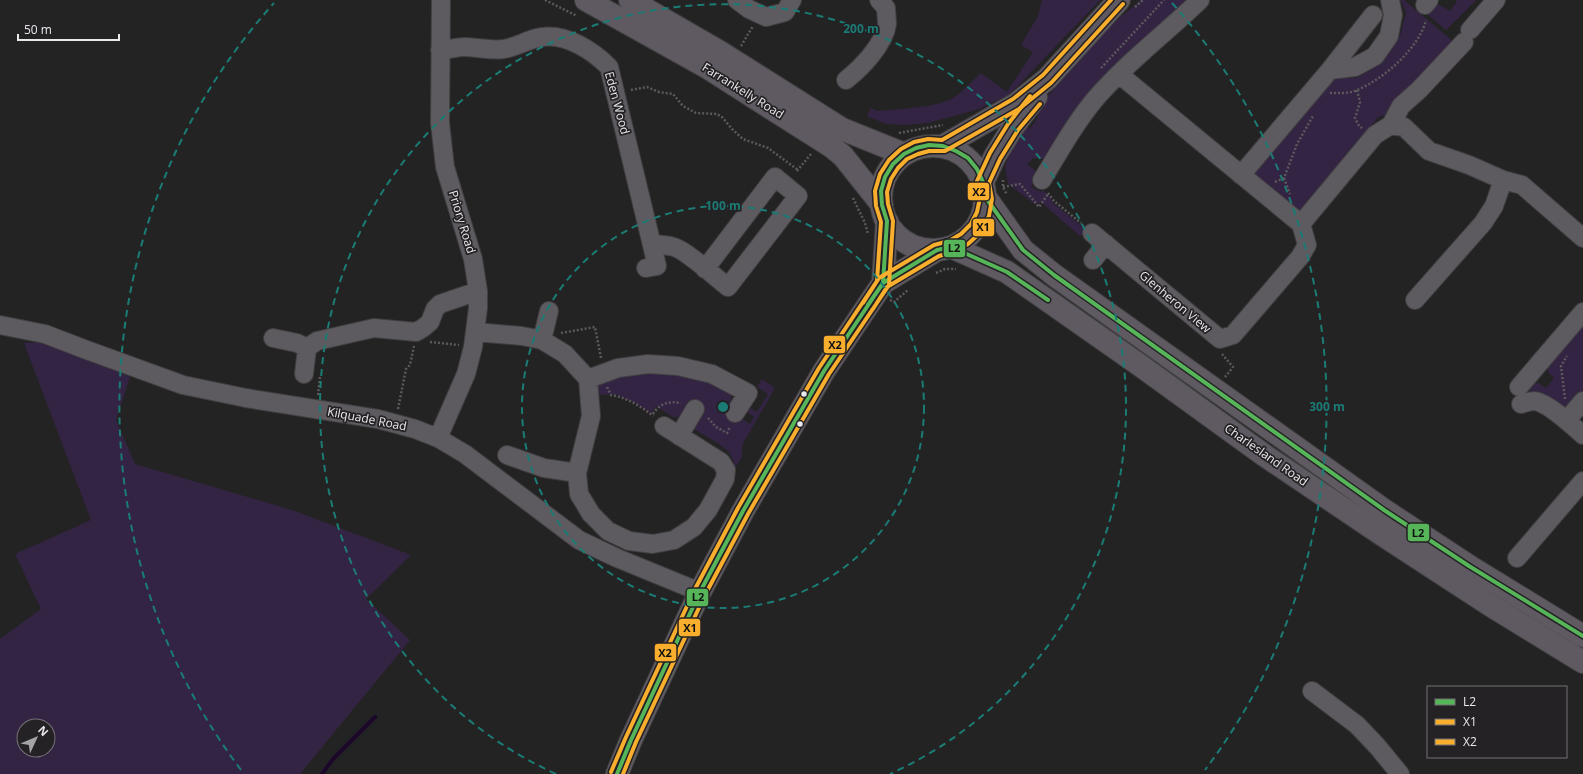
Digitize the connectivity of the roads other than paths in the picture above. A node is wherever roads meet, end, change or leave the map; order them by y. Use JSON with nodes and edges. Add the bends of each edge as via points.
{"nodes":[{"id":1,"x":441,"y":0,"type":"edge"},
{"id":2,"x":630,"y":0,"type":"edge"},
{"id":3,"x":737,"y":0,"type":"edge"},
{"id":4,"x":792,"y":0,"type":"edge"},
{"id":5,"x":879,"y":0,"type":"edge"},
{"id":6,"x":1120,"y":0,"type":"edge"},
{"id":7,"x":1200,"y":0,"type":"edge"},
{"id":8,"x":1390,"y":0,"type":"edge"},
{"id":9,"x":1495,"y":0,"type":"edge"},
{"id":10,"x":584,"y":10,"type":"edge"},
{"id":11,"x":1373,"y":14,"type":"dead end"},
{"id":12,"x":440,"y":50,"type":"junction"},
{"id":13,"x":1330,"y":70,"type":"junction"},
{"id":14,"x":1120,"y":74,"type":"junction"},
{"id":15,"x":1047,"y":78,"type":"junction"},
{"id":16,"x":846,"y":80,"type":"dead end"},
{"id":17,"x":1391,"y":125,"type":"junction"},
{"id":18,"x":943,"y":146,"type":"junction"},
{"id":19,"x":904,"y":154,"type":"junction"},
{"id":20,"x":1241,"y":175,"type":"junction"},
{"id":21,"x":1503,"y":180,"type":"junction"},
{"id":22,"x":1045,"y":187,"type":"road end"},
{"id":23,"x":991,"y":189,"type":"junction"},
{"id":24,"x":884,"y":213,"type":"junction"},
{"id":25,"x":1301,"y":224,"type":"junction"},
{"id":26,"x":1092,"y":233,"type":"road end"},
{"id":27,"x":1583,"y":238,"type":"edge"},
{"id":28,"x":652,"y":243,"type":"junction"},
{"id":29,"x":1106,"y":244,"type":"junction"},
{"id":30,"x":944,"y":248,"type":"junction"},
{"id":31,"x":1093,"y":260,"type":"dead end"},
{"id":32,"x":646,"y":268,"type":"dead end"},
{"id":33,"x":705,"y":269,"type":"junction"},
{"id":34,"x":883,"y":283,"type":"junction"},
{"id":35,"x":478,"y":291,"type":"junction"},
{"id":36,"x":1415,"y":300,"type":"dead end"},
{"id":37,"x":550,"y":311,"type":"dead end"},
{"id":38,"x":1583,"y":312,"type":"edge"},
{"id":39,"x":0,"y":325,"type":"edge"},
{"id":40,"x":273,"y":338,"type":"dead end"},
{"id":41,"x":474,"y":340,"type":"junction"},
{"id":42,"x":542,"y":340,"type":"junction"},
{"id":43,"x":307,"y":348,"type":"junction"},
{"id":44,"x":304,"y":374,"type":"dead end"},
{"id":45,"x":588,"y":379,"type":"junction"},
{"id":46,"x":1583,"y":401,"type":"edge"},
{"id":47,"x":695,"y":409,"type":"dead end"},
{"id":48,"x":734,"y":413,"type":"dead end"},
{"id":49,"x":1567,"y":420,"type":"junction"},
{"id":50,"x":664,"y":426,"type":"dead end"},
{"id":51,"x":1583,"y":435,"type":"edge"},
{"id":52,"x":679,"y":436,"type":"junction"},
{"id":53,"x":438,"y":438,"type":"junction"},
{"id":54,"x":507,"y":455,"type":"dead end"},
{"id":55,"x":577,"y":473,"type":"junction"},
{"id":56,"x":1583,"y":481,"type":"edge"},
{"id":57,"x":1517,"y":558,"type":"dead end"},
{"id":58,"x":700,"y":592,"type":"junction"},
{"id":59,"x":1583,"y":636,"type":"edge"},
{"id":60,"x":1583,"y":662,"type":"edge"},
{"id":61,"x":1312,"y":691,"type":"dead end"},
{"id":62,"x":617,"y":774,"type":"edge"},
{"id":63,"x":1400,"y":774,"type":"edge"}],
"edges":[{"from":1,"to":12,"type":"street","name":"Priory Road"},
{"from":2,"to":19,"type":"main road","name":"Farrankelly Road","via":[[720,52],[842,129]]},
{"from":3,"to":4,"type":"street","via":[[749,10],[766,17],[784,12]]},
{"from":5,"to":16,"type":"street","via":[[886,8],[887,25],[878,46]]},
{"from":6,"to":15,"type":"main road"},
{"from":7,"to":14,"type":"street"},
{"from":8,"to":13,"type":"street","via":[[1393,15],[1389,36],[1375,56],[1355,67]]},
{"from":9,"to":17,"type":"street","via":[[1467,36],[1419,90],[1401,106]]},
{"from":10,"to":24,"type":"main road","name":"Farrankelly Road","via":[[708,68],[832,147],[843,156]]},
{"from":11,"to":13,"type":"street"},
{"from":12,"to":28,"type":"street","name":"Eden Wood","via":[[463,47],[483,50],[504,49],[543,37],[562,38],[580,46],[606,64],[616,94]]},
{"from":12,"to":35,"type":"street","name":"Priory Road","via":[[440,123],[445,167],[473,259]]},
{"from":13,"to":20,"type":"street"},
{"from":14,"to":20,"type":"street"},
{"from":14,"to":22,"type":"street","via":[[1096,98],[1068,136]]},
{"from":15,"to":18,"type":"main road","via":[[1016,104]]},
{"from":15,"to":23,"type":"main road","via":[[995,156]]},
{"from":17,"to":21,"type":"street","via":[[1404,127],[1429,151]]},
{"from":17,"to":25,"type":"street","via":[[1375,135]]},
{"from":18,"to":19,"type":"main road","via":[[929,145]]},
{"from":18,"to":23,"type":"main road","via":[[968,158]]},
{"from":19,"to":24,"type":"main road","via":[[893,164],[885,177],[881,191]]},
{"from":20,"to":25,"type":"street"},
{"from":21,"to":27,"type":"street","via":[[1522,185]]},
{"from":21,"to":36,"type":"street","via":[[1494,206],[1483,223]]},
{"from":23,"to":30,"type":"main road","via":[[976,228],[965,239]]},
{"from":23,"to":59,"type":"main road","name":"Charlesland Road","via":[[1023,250],[1054,275],[1384,510]]},
{"from":24,"to":30,"type":"main road","via":[[896,235],[910,244],[923,249]]},
{"from":24,"to":34,"type":"main road"},
{"from":25,"to":29,"type":"street","name":"Glenheron View","via":[[1307,245],[1300,257],[1233,335],[1220,339]]},
{"from":26,"to":29,"type":"street","name":"Glenheron View"},
{"from":28,"to":32,"type":"street","name":"Eden Wood","via":[[657,266]]},
{"from":28,"to":33,"type":"street","via":[[675,248]]},
{"from":29,"to":31,"type":"street"},
{"from":30,"to":34,"type":"main road"},
{"from":30,"to":60,"type":"main road","name":"Charlesland Road","via":[[1007,272],[1264,455],[1445,576]]},
{"from":33,"to":33,"type":"street","via":[[775,177],[798,196],[728,287]]},
{"from":34,"to":58,"type":"main road","via":[[812,390]]},
{"from":35,"to":41,"type":"street","name":"Priory Road"},
{"from":35,"to":43,"type":"street","via":[[440,304],[430,322],[416,337],[374,328],[318,341]]},
{"from":37,"to":42,"type":"street"},
{"from":38,"to":49,"type":"street","via":[[1539,375],[1520,395],[1549,408]]},
{"from":39,"to":53,"type":"street","name":"Kilquade Road","via":[[44,334],[183,385],[378,419]]},
{"from":40,"to":43,"type":"street"},
{"from":41,"to":42,"type":"street","via":[[522,336]]},
{"from":41,"to":53,"type":"street","name":"Priory Road","via":[[466,374]]},
{"from":42,"to":45,"type":"street","via":[[565,354]]},
{"from":43,"to":44,"type":"street"},
{"from":45,"to":48,"type":"street","via":[[618,368],[648,364],[678,366],[712,374],[748,393]]},
{"from":45,"to":55,"type":"street","via":[[591,416]]},
{"from":46,"to":49,"type":"street"},
{"from":47,"to":52,"type":"street"},
{"from":49,"to":51,"type":"street"},
{"from":50,"to":52,"type":"street"},
{"from":52,"to":55,"type":"street","via":[[722,462],[726,470],[725,479],[708,510],[694,527],[674,540],[653,544],[629,541],[608,531],[590,514],[579,494]]},
{"from":53,"to":58,"type":"street","name":"Kilquade Road","via":[[465,454],[579,540]]},
{"from":54,"to":55,"type":"street","via":[[544,468]]},
{"from":56,"to":57,"type":"street"},
{"from":58,"to":62,"type":"main road"},
{"from":61,"to":63,"type":"street","via":[[1357,725]]}]}
